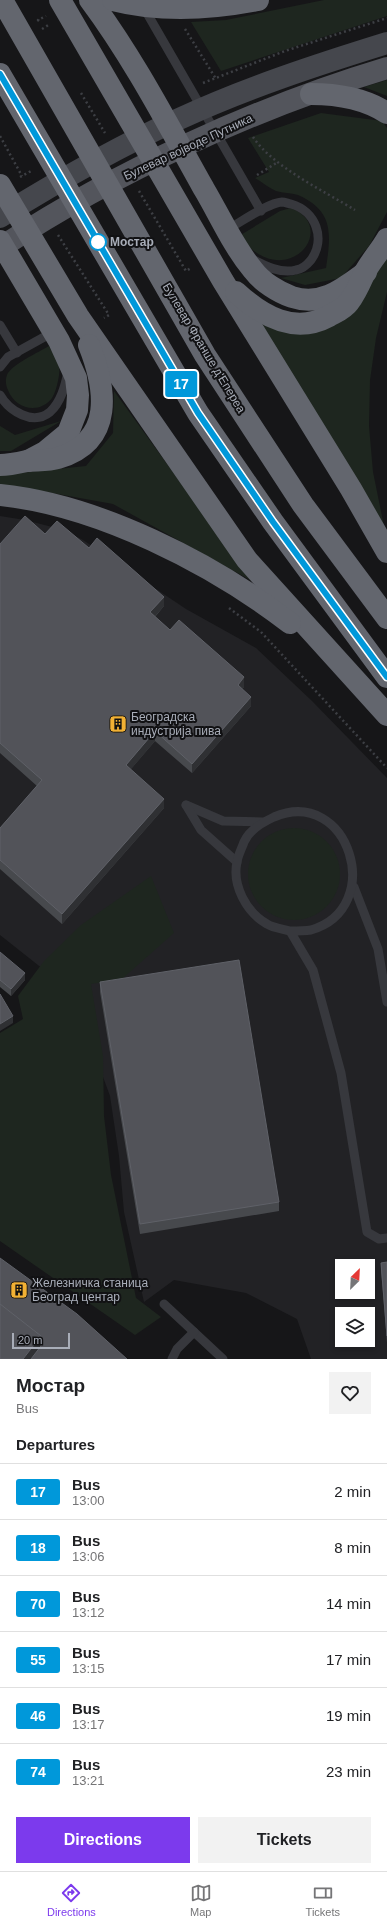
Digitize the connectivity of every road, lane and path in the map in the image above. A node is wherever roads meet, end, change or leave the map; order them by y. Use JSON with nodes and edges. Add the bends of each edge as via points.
{"nodes":[{"id":1,"x":2,"y":0,"type":"edge"},
{"id":2,"x":90,"y":0,"type":"edge"},
{"id":3,"x":113,"y":0,"type":"edge"},
{"id":4,"x":139,"y":0,"type":"edge"},
{"id":5,"x":258,"y":0,"type":"edge"},
{"id":6,"x":63,"y":11,"type":"edge"},
{"id":7,"x":387,"y":18,"type":"edge"},
{"id":8,"x":47,"y":34,"type":"dead end"},
{"id":9,"x":387,"y":43,"type":"edge"},
{"id":10,"x":285,"y":51,"type":"dead end"},
{"id":11,"x":387,"y":68,"type":"edge"},
{"id":12,"x":2,"y":77,"type":"edge"},
{"id":13,"x":311,"y":94,"type":"junction"},
{"id":14,"x":387,"y":113,"type":"edge"},
{"id":15,"x":278,"y":162,"type":"dead end"},
{"id":16,"x":244,"y":183,"type":"junction"},
{"id":17,"x":0,"y":185,"type":"edge"},
{"id":18,"x":261,"y":211,"type":"junction"},
{"id":19,"x":0,"y":217,"type":"edge"},
{"id":20,"x":237,"y":239,"type":"junction"},
{"id":21,"x":387,"y":239,"type":"edge"},
{"id":22,"x":0,"y":241,"type":"edge"},
{"id":23,"x":0,"y":248,"type":"edge"},
{"id":24,"x":366,"y":272,"type":"junction"},
{"id":25,"x":224,"y":281,"type":"junction"},
{"id":26,"x":78,"y":316,"type":"junction"},
{"id":27,"x":0,"y":325,"type":"edge"},
{"id":28,"x":53,"y":339,"type":"junction"},
{"id":29,"x":17,"y":353,"type":"junction"},
{"id":30,"x":70,"y":363,"type":"junction"},
{"id":31,"x":0,"y":367,"type":"edge"},
{"id":32,"x":0,"y":395,"type":"edge"},
{"id":33,"x":28,"y":461,"type":"junction"},
{"id":34,"x":0,"y":465,"type":"edge"},
{"id":35,"x":0,"y":495,"type":"edge"},
{"id":36,"x":387,"y":552,"type":"edge"},
{"id":37,"x":225,"y":605,"type":"dead end"},
{"id":38,"x":387,"y":618,"type":"edge"},
{"id":39,"x":336,"y":658,"type":"junction"},
{"id":40,"x":387,"y":678,"type":"edge"},
{"id":41,"x":387,"y":715,"type":"edge"},
{"id":42,"x":387,"y":768,"type":"edge"},
{"id":43,"x":262,"y":822,"type":"junction"},
{"id":44,"x":236,"y":862,"type":"junction"},
{"id":45,"x":354,"y":887,"type":"junction"},
{"id":46,"x":290,"y":931,"type":"junction"},
{"id":47,"x":387,"y":1002,"type":"edge"},
{"id":48,"x":387,"y":1238,"type":"edge"},
{"id":49,"x":164,"y":1304,"type":"dead end"},
{"id":50,"x":194,"y":1332,"type":"junction"},
{"id":51,"x":172,"y":1359,"type":"edge"},
{"id":52,"x":223,"y":1359,"type":"edge"}],
"edges":[{"from":1,"to":38,"type":"highway","name":"Булевар Франше д'Епереа","via":[[205,355],[303,505]]},
{"from":2,"to":20,"type":"highway","via":[[131,60]]},
{"from":3,"to":5,"type":"highway","via":[[127,4],[165,7],[232,5]]},
{"from":4,"to":16,"type":"lane"},
{"from":6,"to":8,"type":"path","via":[[45,15],[38,20]]},
{"from":6,"to":25,"type":"highway"},
{"from":7,"to":10,"type":"path"},
{"from":9,"to":19,"type":"main road","via":[[301,70],[179,119],[126,145]]},
{"from":11,"to":13,"type":"main road","name":"Булевар војводе Путника"},
{"from":12,"to":40,"type":"highway","via":[[215,438]]},
{"from":13,"to":14,"type":"highway","via":[[337,94],[370,104]]},
{"from":13,"to":23,"type":"main road","name":"Булевар војводе Путника","via":[[176,150],[62,211]]},
{"from":15,"to":16,"type":"path"},
{"from":16,"to":18,"type":"lane"},
{"from":17,"to":26,"type":"highway"},
{"from":18,"to":20,"type":"lane"},
{"from":18,"to":20,"type":"lane","via":[[282,202],[297,206],[309,214],[317,227],[319,237],[316,254],[303,268],[289,271],[263,265]]},
{"from":20,"to":24,"type":"highway","via":[[253,270],[264,281],[294,298],[308,300],[333,295]]},
{"from":21,"to":24,"type":"highway"},
{"from":22,"to":28,"type":"highway"},
{"from":24,"to":25,"type":"highway","via":[[357,290],[343,308],[310,324],[294,325],[263,313],[246,302]]},
{"from":25,"to":36,"type":"highway"},
{"from":26,"to":33,"type":"highway","via":[[102,388],[102,415],[84,444],[72,452],[57,458]]},
{"from":26,"to":39,"type":"highway","via":[[247,560]]},
{"from":27,"to":29,"type":"lane"},
{"from":28,"to":29,"type":"lane"},
{"from":28,"to":30,"type":"highway"},
{"from":29,"to":31,"type":"lane","via":[[8,357]]},
{"from":30,"to":32,"type":"lane","via":[[64,392],[49,413],[34,418],[24,416],[6,404]]},
{"from":30,"to":33,"type":"highway","via":[[76,378],[78,395],[73,423],[58,443]]},
{"from":33,"to":34,"type":"highway"},
{"from":35,"to":39,"type":"highway","via":[[83,512],[152,541],[205,568],[266,604]]},
{"from":37,"to":42,"type":"path","via":[[261,632]]},
{"from":39,"to":41,"type":"highway"},
{"from":43,"to":44,"type":"lane","via":[[245,840]]},
{"from":43,"to":44,"type":"lane","via":[[223,821],[186,805],[201,830]]},
{"from":43,"to":45,"type":"lane","via":[[284,813],[308,813],[330,823],[349,846],[355,863]]},
{"from":44,"to":46,"type":"lane","via":[[238,887],[248,908],[267,924]]},
{"from":45,"to":46,"type":"lane","via":[[345,906],[330,921],[311,930]]},
{"from":45,"to":47,"type":"lane","via":[[378,949]]},
{"from":46,"to":48,"type":"lane","via":[[313,970],[341,1074],[367,1232],[379,1239]]},
{"from":49,"to":50,"type":"lane"},
{"from":50,"to":51,"type":"lane"},
{"from":50,"to":52,"type":"lane"}]}
